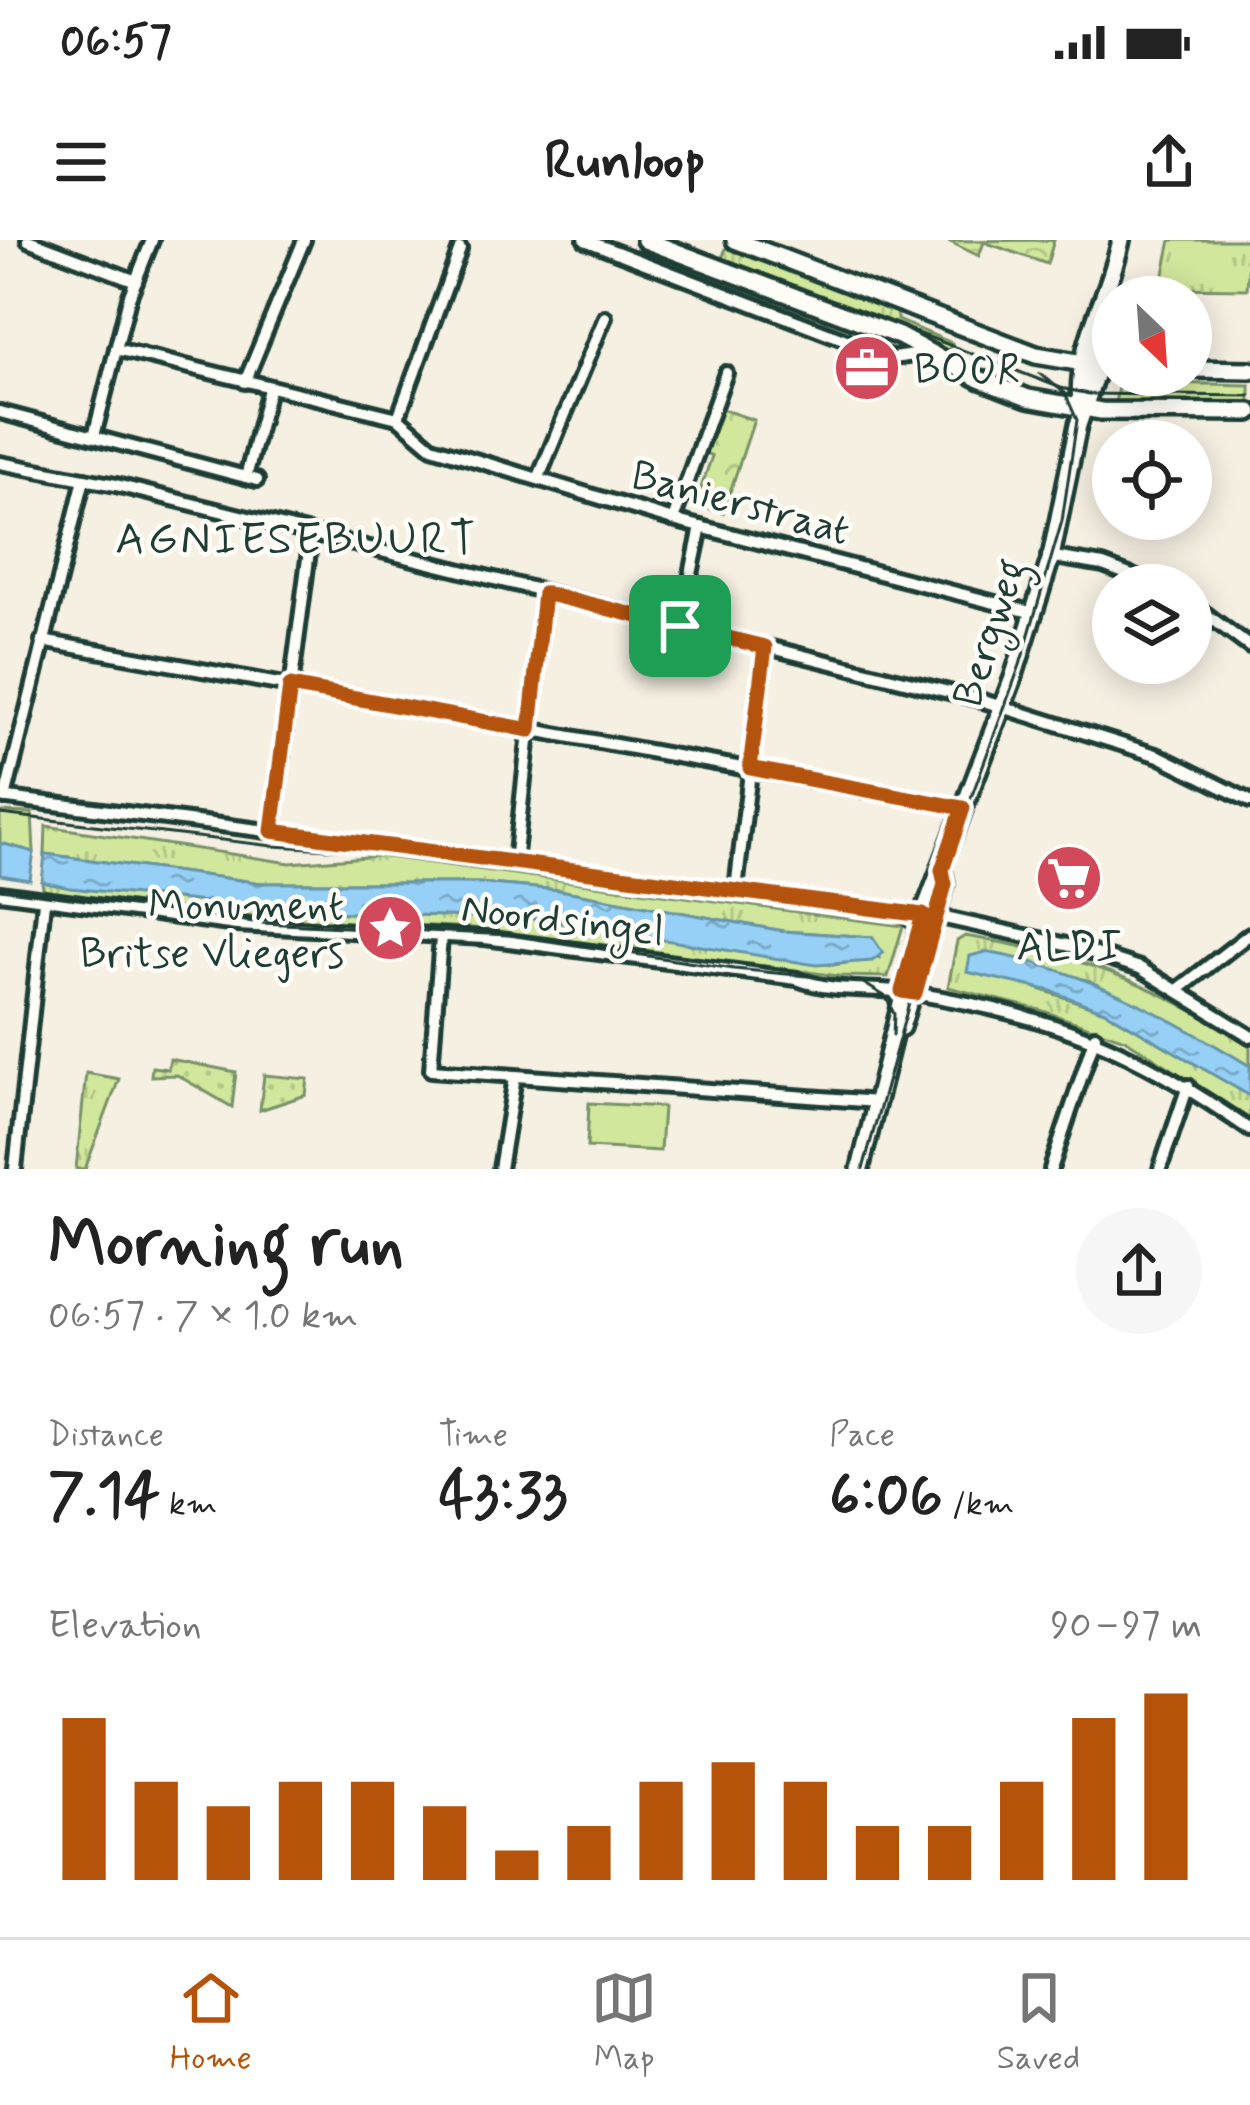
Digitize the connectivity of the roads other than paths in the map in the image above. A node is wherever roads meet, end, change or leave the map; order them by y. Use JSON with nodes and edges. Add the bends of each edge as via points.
{"nodes":[{"id":1,"x":28,"y":240,"type":"edge"},
{"id":2,"x":152,"y":240,"type":"edge"},
{"id":3,"x":304,"y":240,"type":"edge"},
{"id":4,"x":585,"y":240,"type":"edge"},
{"id":5,"x":645,"y":240,"type":"edge"},
{"id":6,"x":735,"y":240,"type":"edge"},
{"id":7,"x":1121,"y":240,"type":"edge"},
{"id":8,"x":460,"y":249,"type":"dead end"},
{"id":9,"x":1111,"y":276,"type":"edge"},
{"id":10,"x":136,"y":280,"type":"junction"},
{"id":11,"x":604,"y":317,"type":"dead end"},
{"id":12,"x":116,"y":349,"type":"junction"},
{"id":13,"x":927,"y":353,"type":"junction"},
{"id":14,"x":1092,"y":365,"type":"edge"},
{"id":15,"x":1212,"y":369,"type":"edge"},
{"id":16,"x":1250,"y":370,"type":"edge"},
{"id":17,"x":726,"y":373,"type":"dead end"},
{"id":18,"x":245,"y":382,"type":"junction"},
{"id":19,"x":1092,"y":382,"type":"edge"},
{"id":20,"x":268,"y":388,"type":"junction"},
{"id":21,"x":1082,"y":410,"type":"junction"},
{"id":22,"x":0,"y":412,"type":"edge"},
{"id":23,"x":1250,"y":412,"type":"edge"},
{"id":24,"x":398,"y":418,"type":"junction"},
{"id":25,"x":94,"y":436,"type":"junction"},
{"id":26,"x":0,"y":463,"type":"edge"},
{"id":27,"x":539,"y":477,"type":"junction"},
{"id":28,"x":84,"y":479,"type":"junction"},
{"id":29,"x":673,"y":520,"type":"junction"},
{"id":30,"x":701,"y":527,"type":"junction"},
{"id":31,"x":311,"y":536,"type":"junction"},
{"id":32,"x":1049,"y":556,"type":"junction"},
{"id":33,"x":1097,"y":564,"type":"edge"},
{"id":34,"x":544,"y":593,"type":"junction"},
{"id":35,"x":1034,"y":613,"type":"junction"},
{"id":36,"x":1212,"y":618,"type":"edge"},
{"id":37,"x":680,"y":626,"type":"junction"},
{"id":38,"x":42,"y":641,"type":"junction"},
{"id":39,"x":1250,"y":646,"type":"edge"},
{"id":40,"x":765,"y":647,"type":"junction"},
{"id":41,"x":290,"y":686,"type":"junction"},
{"id":42,"x":1002,"y":710,"type":"junction"},
{"id":43,"x":530,"y":730,"type":"junction"},
{"id":44,"x":750,"y":768,"type":"junction"},
{"id":45,"x":2,"y":798,"type":"edge"},
{"id":46,"x":1250,"y":800,"type":"edge"},
{"id":47,"x":963,"y":808,"type":"junction"},
{"id":48,"x":272,"y":831,"type":"junction"},
{"id":49,"x":514,"y":862,"type":"junction"},
{"id":50,"x":736,"y":889,"type":"junction"},
{"id":51,"x":0,"y":893,"type":"edge"},
{"id":52,"x":44,"y":902,"type":"junction"},
{"id":53,"x":930,"y":916,"type":"junction"},
{"id":54,"x":1250,"y":934,"type":"edge"},
{"id":55,"x":441,"y":937,"type":"junction"},
{"id":56,"x":1179,"y":989,"type":"junction"},
{"id":57,"x":909,"y":992,"type":"junction"},
{"id":58,"x":1095,"y":1036,"type":"junction"},
{"id":59,"x":1250,"y":1036,"type":"edge"},
{"id":60,"x":515,"y":1077,"type":"junction"},
{"id":61,"x":1188,"y":1086,"type":"junction"},
{"id":62,"x":878,"y":1102,"type":"junction"},
{"id":63,"x":1250,"y":1130,"type":"edge"},
{"id":64,"x":15,"y":1169,"type":"edge"},
{"id":65,"x":500,"y":1169,"type":"edge"},
{"id":66,"x":860,"y":1169,"type":"edge"},
{"id":67,"x":1051,"y":1169,"type":"edge"},
{"id":68,"x":1160,"y":1169,"type":"edge"}],
"edges":[{"from":1,"to":10,"type":"street"},
{"from":2,"to":10,"type":"street"},
{"from":3,"to":18,"type":"street"},
{"from":4,"to":13,"type":"street","via":[[893,358]]},
{"from":5,"to":13,"type":"main road"},
{"from":6,"to":14,"type":"main road","via":[[1036,355]]},
{"from":7,"to":9,"type":"main road","name":"Bergweg"},
{"from":8,"to":24,"type":"street"},
{"from":10,"to":12,"type":"street"},
{"from":11,"to":27,"type":"street"},
{"from":12,"to":18,"type":"street"},
{"from":12,"to":25,"type":"street"},
{"from":13,"to":21,"type":"main road","via":[[1028,398]]},
{"from":15,"to":16,"type":"main road"},
{"from":17,"to":29,"type":"street"},
{"from":18,"to":20,"type":"street"},
{"from":19,"to":21,"type":"main road","name":"Bergweg"},
{"from":20,"to":24,"type":"street"},
{"from":20,"to":25,"type":"street","via":[[251,478]]},
{"from":21,"to":23,"type":"main road"},
{"from":21,"to":32,"type":"main road","name":"Bergweg"},
{"from":22,"to":25,"type":"street"},
{"from":24,"to":27,"type":"street","name":"Banierstraat","via":[[432,447]]},
{"from":26,"to":28,"type":"street"},
{"from":27,"to":29,"type":"street","name":"Banierstraat"},
{"from":28,"to":31,"type":"street"},
{"from":28,"to":38,"type":"street"},
{"from":29,"to":30,"type":"street","name":"Banierstraat"},
{"from":30,"to":35,"type":"street","name":"Banierstraat"},
{"from":30,"to":37,"type":"street"},
{"from":31,"to":34,"type":"street"},
{"from":31,"to":41,"type":"street"},
{"from":32,"to":33,"type":"street"},
{"from":32,"to":35,"type":"main road","name":"Bergweg"},
{"from":34,"to":37,"type":"street"},
{"from":34,"to":43,"type":"street"},
{"from":35,"to":42,"type":"main road","name":"Bergweg"},
{"from":36,"to":39,"type":"street"},
{"from":37,"to":40,"type":"street"},
{"from":38,"to":41,"type":"street"},
{"from":38,"to":45,"type":"street"},
{"from":40,"to":42,"type":"street"},
{"from":40,"to":44,"type":"street"},
{"from":41,"to":43,"type":"street"},
{"from":41,"to":48,"type":"street"},
{"from":42,"to":46,"type":"street","via":[[1159,756]]},
{"from":42,"to":47,"type":"main road","name":"Bergweg"},
{"from":43,"to":44,"type":"street"},
{"from":43,"to":49,"type":"street"},
{"from":44,"to":47,"type":"street"},
{"from":44,"to":50,"type":"street"},
{"from":45,"to":48,"type":"street","name":"Noordsingel"},
{"from":47,"to":53,"type":"main road","name":"Bergweg"},
{"from":48,"to":49,"type":"street","name":"Noordsingel"},
{"from":49,"to":50,"type":"street","name":"Noordsingel"},
{"from":50,"to":53,"type":"street","name":"Noordsingel"},
{"from":51,"to":52,"type":"street","name":"Noordsingel"},
{"from":52,"to":55,"type":"street","name":"Noordsingel","via":[[237,926]]},
{"from":52,"to":64,"type":"street"},
{"from":53,"to":56,"type":"street","name":"Noordsingel","via":[[1119,960]]},
{"from":53,"to":57,"type":"main road","name":"Bergweg"},
{"from":54,"to":56,"type":"street"},
{"from":55,"to":57,"type":"street","name":"Noordsingel"},
{"from":55,"to":60,"type":"street","via":[[431,1070]]},
{"from":56,"to":59,"type":"street","name":"Noordsingel"},
{"from":57,"to":58,"type":"street","name":"Noordsingel"},
{"from":57,"to":62,"type":"main road","name":"Bergweg"},
{"from":58,"to":61,"type":"street","name":"Noordsingel"},
{"from":58,"to":67,"type":"street"},
{"from":60,"to":62,"type":"street"},
{"from":60,"to":65,"type":"street"},
{"from":61,"to":63,"type":"street","name":"Noordsingel"},
{"from":61,"to":68,"type":"street"},
{"from":62,"to":66,"type":"main road","name":"Bergweg"}]}
